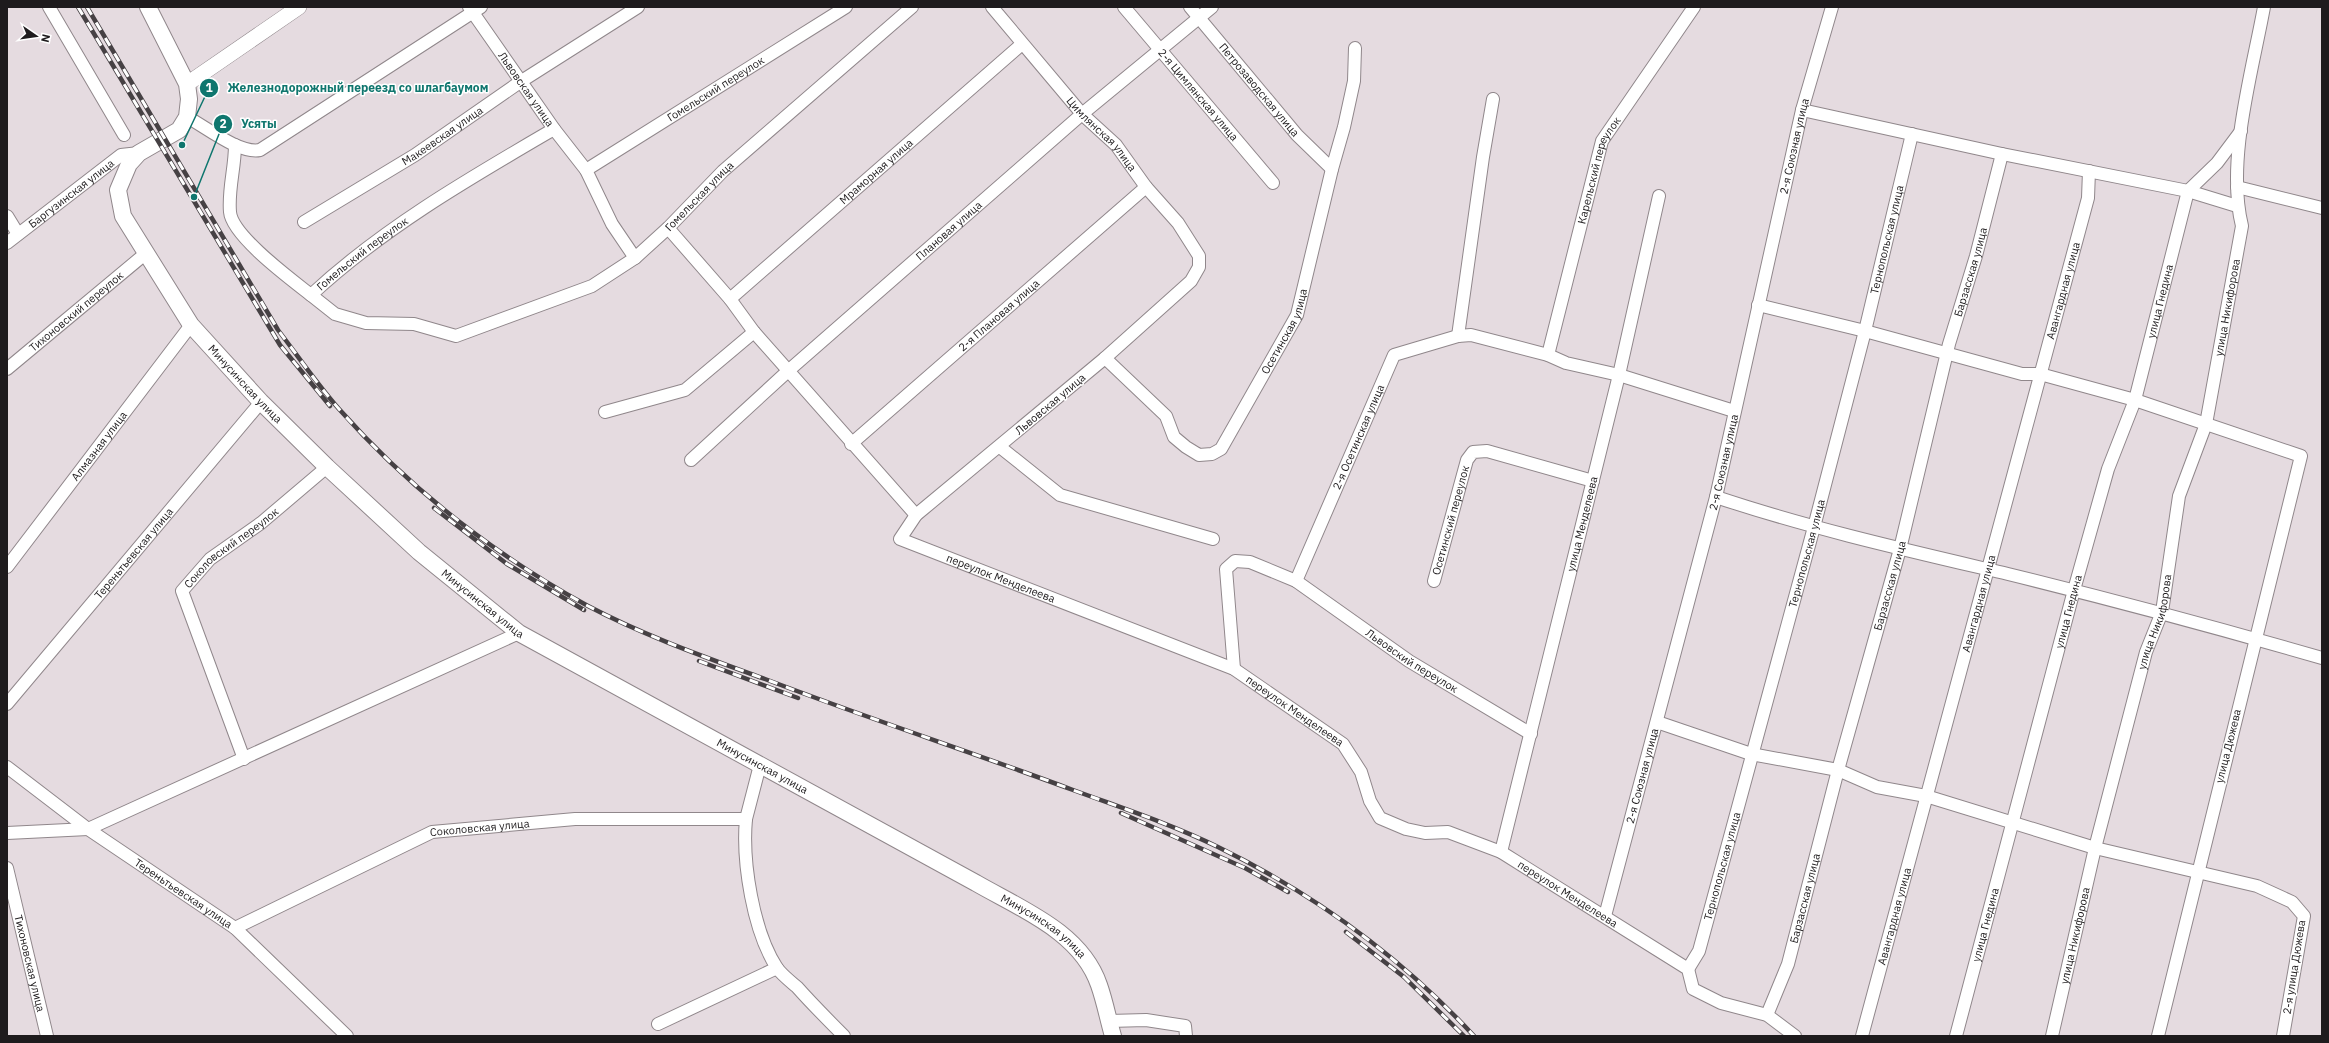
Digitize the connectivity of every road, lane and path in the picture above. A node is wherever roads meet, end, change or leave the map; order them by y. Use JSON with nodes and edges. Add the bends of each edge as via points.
{"nodes":[{"id":1,"x":48,"y":7,"type":"edge"},
{"id":2,"x":148,"y":7,"type":"edge"},
{"id":3,"x":299,"y":7,"type":"edge"},
{"id":4,"x":638,"y":7,"type":"edge"},
{"id":5,"x":846,"y":7,"type":"edge"},
{"id":6,"x":912,"y":7,"type":"edge"},
{"id":7,"x":992,"y":7,"type":"edge"},
{"id":8,"x":1124,"y":7,"type":"edge"},
{"id":9,"x":1190,"y":7,"type":"edge"},
{"id":10,"x":1212,"y":7,"type":"edge"},
{"id":11,"x":1694,"y":7,"type":"edge"},
{"id":12,"x":1832,"y":7,"type":"edge"},
{"id":13,"x":2264,"y":7,"type":"edge"},
{"id":14,"x":474,"y":9,"type":"edge"},
{"id":15,"x":1199,"y":17,"type":"junction"},
{"id":16,"x":1022,"y":44,"type":"junction"},
{"id":17,"x":1355,"y":48,"type":"dead end"},
{"id":18,"x":1160,"y":50,"type":"junction"},
{"id":19,"x":520,"y":82,"type":"junction"},
{"id":20,"x":187,"y":84,"type":"junction"},
{"id":21,"x":1493,"y":99,"type":"dead end"},
{"id":22,"x":1802,"y":110,"type":"junction"},
{"id":23,"x":1082,"y":114,"type":"junction"},
{"id":24,"x":186,"y":117,"type":"junction"},
{"id":25,"x":554,"y":129,"type":"junction"},
{"id":26,"x":2241,"y":131,"type":"junction"},
{"id":27,"x":1912,"y":134,"type":"junction"},
{"id":28,"x":124,"y":135,"type":"dead end"},
{"id":29,"x":235,"y":145,"type":"junction"},
{"id":30,"x":139,"y":153,"type":"junction"},
{"id":31,"x":2002,"y":154,"type":"junction"},
{"id":32,"x":1332,"y":169,"type":"junction"},
{"id":33,"x":586,"y":170,"type":"junction"},
{"id":34,"x":2089,"y":171,"type":"junction"},
{"id":35,"x":1273,"y":183,"type":"dead end"},
{"id":36,"x":1146,"y":187,"type":"junction"},
{"id":37,"x":2236,"y":187,"type":"junction"},
{"id":38,"x":2188,"y":190,"type":"junction"},
{"id":39,"x":1659,"y":196,"type":"dead end"},
{"id":40,"x":2237,"y":206,"type":"junction"},
{"id":41,"x":2322,"y":208,"type":"edge"},
{"id":42,"x":7,"y":216,"type":"edge"},
{"id":43,"x":304,"y":222,"type":"dead end"},
{"id":44,"x":668,"y":228,"type":"junction"},
{"id":45,"x":18,"y":234,"type":"junction"},
{"id":46,"x":7,"y":243,"type":"edge"},
{"id":47,"x":145,"y":254,"type":"junction"},
{"id":48,"x":635,"y":258,"type":"junction"},
{"id":49,"x":1199,"y":267,"type":"joint"},
{"id":50,"x":311,"y":295,"type":"junction"},
{"id":51,"x":730,"y":299,"type":"junction"},
{"id":52,"x":1758,"y":305,"type":"junction"},
{"id":53,"x":192,"y":325,"type":"junction"},
{"id":54,"x":754,"y":332,"type":"junction"},
{"id":55,"x":1865,"y":332,"type":"junction"},
{"id":56,"x":1458,"y":336,"type":"junction"},
{"id":57,"x":1548,"y":355,"type":"junction"},
{"id":58,"x":1947,"y":355,"type":"junction"},
{"id":59,"x":1104,"y":358,"type":"junction"},
{"id":60,"x":7,"y":369,"type":"edge"},
{"id":61,"x":788,"y":370,"type":"junction"},
{"id":62,"x":2040,"y":374,"type":"junction"},
{"id":63,"x":1619,"y":376,"type":"junction"},
{"id":64,"x":2134,"y":400,"type":"junction"},
{"id":65,"x":261,"y":402,"type":"junction"},
{"id":66,"x":1734,"y":410,"type":"junction"},
{"id":67,"x":605,"y":412,"type":"dead end"},
{"id":68,"x":2206,"y":424,"type":"junction"},
{"id":69,"x":851,"y":444,"type":"junction"},
{"id":70,"x":1000,"y":446,"type":"junction"},
{"id":71,"x":690,"y":460,"type":"dead end"},
{"id":72,"x":327,"y":467,"type":"junction"},
{"id":73,"x":1593,"y":480,"type":"junction"},
{"id":74,"x":1716,"y":497,"type":"junction"},
{"id":75,"x":916,"y":515,"type":"junction"},
{"id":76,"x":1814,"y":526,"type":"junction"},
{"id":77,"x":900,"y":539,"type":"joint"},
{"id":78,"x":1213,"y":539,"type":"dead end"},
{"id":79,"x":1900,"y":549,"type":"junction"},
{"id":80,"x":7,"y":567,"type":"edge"},
{"id":81,"x":1989,"y":570,"type":"junction"},
{"id":82,"x":1296,"y":581,"type":"junction"},
{"id":83,"x":1434,"y":581,"type":"dead end"},
{"id":84,"x":2074,"y":590,"type":"junction"},
{"id":85,"x":2162,"y":612,"type":"junction"},
{"id":86,"x":519,"y":633,"type":"junction"},
{"id":87,"x":2255,"y":638,"type":"junction"},
{"id":88,"x":2322,"y":658,"type":"edge"},
{"id":89,"x":1234,"y":669,"type":"junction"},
{"id":90,"x":7,"y":704,"type":"edge"},
{"id":91,"x":1657,"y":722,"type":"junction"},
{"id":92,"x":1531,"y":734,"type":"junction"},
{"id":93,"x":1751,"y":754,"type":"junction"},
{"id":94,"x":244,"y":759,"type":"junction"},
{"id":95,"x":760,"y":765,"type":"junction"},
{"id":96,"x":7,"y":767,"type":"edge"},
{"id":97,"x":1838,"y":770,"type":"junction"},
{"id":98,"x":1926,"y":796,"type":"junction"},
{"id":99,"x":746,"y":820,"type":"junction"},
{"id":100,"x":2012,"y":824,"type":"junction"},
{"id":101,"x":88,"y":829,"type":"junction"},
{"id":102,"x":7,"y":833,"type":"edge"},
{"id":103,"x":2095,"y":848,"type":"junction"},
{"id":104,"x":1501,"y":852,"type":"junction"},
{"id":105,"x":7,"y":868,"type":"edge"},
{"id":106,"x":2198,"y":871,"type":"junction"},
{"id":107,"x":1605,"y":916,"type":"junction"},
{"id":108,"x":235,"y":928,"type":"junction"},
{"id":109,"x":777,"y":968,"type":"junction"},
{"id":110,"x":1688,"y":969,"type":"junction"},
{"id":111,"x":1767,"y":1015,"type":"junction"},
{"id":112,"x":658,"y":1024,"type":"dead end"},
{"id":113,"x":1111,"y":1028,"type":"edge"},
{"id":114,"x":47,"y":1036,"type":"edge"},
{"id":115,"x":347,"y":1036,"type":"edge"},
{"id":116,"x":844,"y":1036,"type":"edge"},
{"id":117,"x":1186,"y":1036,"type":"edge"},
{"id":118,"x":1795,"y":1036,"type":"edge"},
{"id":119,"x":1862,"y":1036,"type":"edge"},
{"id":120,"x":1956,"y":1036,"type":"edge"},
{"id":121,"x":2052,"y":1036,"type":"edge"},
{"id":122,"x":2158,"y":1036,"type":"edge"},
{"id":123,"x":2283,"y":1036,"type":"edge"}],
"edges":[{"from":1,"to":28,"type":"street"},
{"from":2,"to":20,"type":"main road","name":"Минусинская улица"},
{"from":3,"to":20,"type":"street"},
{"from":4,"to":19,"type":"street","name":"Макеевская улица"},
{"from":5,"to":33,"type":"street","name":"Гомельский переулок"},
{"from":6,"to":44,"type":"street","name":"Гомельская улица","via":[[723,171]]},
{"from":7,"to":16,"type":"street","name":"Цимлянская улица"},
{"from":8,"to":18,"type":"street","name":"2-я Цимлянская улица"},
{"from":9,"to":15,"type":"street","name":"Петрозаводская улица"},
{"from":10,"to":15,"type":"street","name":"Плановая улица"},
{"from":11,"to":57,"type":"street","name":"Карельский переулок","via":[[1602,141]]},
{"from":12,"to":22,"type":"street","name":"2-я Союзная улица"},
{"from":13,"to":26,"type":"street","name":"улица Никифорова"},
{"from":14,"to":19,"type":"street","name":"Львовская улица"},
{"from":14,"to":29,"type":"street","via":[[260,150],[251,152]]},
{"from":15,"to":18,"type":"street","name":"Плановая улица"},
{"from":15,"to":32,"type":"street","name":"Петрозаводская улица","via":[[1297,135]]},
{"from":16,"to":23,"type":"street","name":"Цимлянская улица"},
{"from":16,"to":51,"type":"street","name":"Мраморная улица"},
{"from":17,"to":32,"type":"street","name":"Осетинская улица","via":[[1354,82]]},
{"from":18,"to":23,"type":"street","name":"Плановая улица"},
{"from":18,"to":35,"type":"street","name":"2-я Цимлянская улица"},
{"from":19,"to":25,"type":"street","name":"Львовская улица"},
{"from":19,"to":43,"type":"street","name":"Макеевская улица","via":[[415,155]]},
{"from":20,"to":24,"type":"main road","name":"Минусинская улица","via":[[189,99]]},
{"from":21,"to":56,"type":"street"},
{"from":22,"to":27,"type":"street"},
{"from":22,"to":52,"type":"street","name":"2-я Союзная улица"},
{"from":23,"to":36,"type":"street","name":"Цимлянская улица","via":[[1116,145]]},
{"from":23,"to":61,"type":"street","name":"Плановая улица"},
{"from":24,"to":29,"type":"street"},
{"from":24,"to":30,"type":"main road","name":"Минусинская улица","via":[[179,130]]},
{"from":25,"to":33,"type":"street","name":"Львовская улица"},
{"from":25,"to":50,"type":"street","name":"Гомельский переулок","via":[[458,185],[340,268]]},
{"from":26,"to":37,"type":"street","name":"улица Никифорова"},
{"from":26,"to":38,"type":"street","via":[[2217,163]]},
{"from":27,"to":31,"type":"street"},
{"from":27,"to":55,"type":"street","name":"Тернопольская улица"},
{"from":29,"to":50,"type":"street","name":"Гомельский переулок","via":[[230,186],[230,214],[243,235],[272,265]]},
{"from":30,"to":45,"type":"street","name":"Баргузинская улица","via":[[121,155]]},
{"from":30,"to":47,"type":"main road","name":"Минусинская улица","via":[[129,164],[118,190],[123,216]]},
{"from":31,"to":34,"type":"street"},
{"from":31,"to":58,"type":"street","name":"Барзасская улица"},
{"from":32,"to":59,"type":"street","name":"Осетинская улица","via":[[1297,315],[1221,448],[1212,454],[1199,455],[1186,447],[1174,437],[1166,416]]},
{"from":33,"to":48,"type":"street","name":"Львовская улица","via":[[612,224]]},
{"from":34,"to":38,"type":"street"},
{"from":34,"to":62,"type":"street","name":"Авангардная улица","via":[[2088,198]]},
{"from":36,"to":49,"type":"street","name":"Цимлянская улица","via":[[1178,223],[1198,256]]},
{"from":36,"to":69,"type":"street","name":"2-я Плановая улица"},
{"from":37,"to":40,"type":"street","name":"улица Никифорова"},
{"from":37,"to":41,"type":"street"},
{"from":38,"to":40,"type":"street"},
{"from":38,"to":64,"type":"street","name":"улица Гнедина"},
{"from":39,"to":63,"type":"street","name":"улица Менделеева"},
{"from":40,"to":68,"type":"street","name":"улица Никифорова","via":[[2242,226]]},
{"from":42,"to":45,"type":"street"},
{"from":44,"to":48,"type":"street","name":"Гомельская улица"},
{"from":44,"to":51,"type":"street"},
{"from":45,"to":46,"type":"street","name":"Баргузинская улица"},
{"from":47,"to":53,"type":"main road","name":"Минусинская улица"},
{"from":47,"to":60,"type":"street","name":"Тихоновский переулок"},
{"from":48,"to":50,"type":"street","name":"Гомельская улица","via":[[592,286],[456,336],[414,324],[366,323],[335,314]]},
{"from":49,"to":59,"type":"street","name":"Львовская улица","via":[[1190,281]]},
{"from":51,"to":54,"type":"street"},
{"from":52,"to":55,"type":"street"},
{"from":52,"to":66,"type":"street","name":"2-я Союзная улица"},
{"from":53,"to":65,"type":"main road","name":"Минусинская улица"},
{"from":53,"to":80,"type":"street","name":"Алмазная улица"},
{"from":54,"to":61,"type":"street"},
{"from":54,"to":67,"type":"street","via":[[686,390]]},
{"from":55,"to":58,"type":"street"},
{"from":55,"to":76,"type":"street","name":"Тернопольская улица"},
{"from":56,"to":57,"type":"street","via":[[1471,335]]},
{"from":56,"to":82,"type":"street","name":"2-я Осетинская улица","via":[[1394,355]]},
{"from":57,"to":63,"type":"street","via":[[1566,363]]},
{"from":58,"to":62,"type":"street","via":[[2022,374]]},
{"from":58,"to":79,"type":"street","name":"Барзасская улица"},
{"from":59,"to":70,"type":"street","name":"Львовская улица"},
{"from":61,"to":69,"type":"street"},
{"from":61,"to":71,"type":"street","name":"Плановая улица"},
{"from":62,"to":64,"type":"street"},
{"from":62,"to":81,"type":"street","name":"Авангардная улица"},
{"from":63,"to":66,"type":"street"},
{"from":63,"to":73,"type":"street","name":"улица Менделеева"},
{"from":64,"to":68,"type":"street"},
{"from":64,"to":84,"type":"street","name":"улица Гнедина","via":[[2108,469]]},
{"from":65,"to":72,"type":"main road","name":"Минусинская улица"},
{"from":65,"to":90,"type":"street","name":"Тереньтьевская улица"},
{"from":66,"to":74,"type":"street","name":"2-я Союзная улица"},
{"from":68,"to":85,"type":"street","name":"улица Никифорова","via":[[2179,496]]},
{"from":68,"to":87,"type":"street","name":"улица Дюжева","via":[[2301,456]]},
{"from":69,"to":75,"type":"street"},
{"from":70,"to":75,"type":"street","name":"Львовская улица"},
{"from":70,"to":78,"type":"street","via":[[1060,495]]},
{"from":72,"to":86,"type":"main road","name":"Минусинская улица","via":[[420,552]]},
{"from":72,"to":94,"type":"street","name":"Соколовский переулок","via":[[261,524],[210,559],[182,591]]},
{"from":73,"to":83,"type":"street","name":"Осетинский переулок","via":[[1487,451],[1474,452],[1467,460]]},
{"from":73,"to":92,"type":"street","name":"улица Менделеева"},
{"from":74,"to":76,"type":"street"},
{"from":74,"to":91,"type":"street","name":"2-я Союзная улица"},
{"from":75,"to":77,"type":"street","name":"Львовская улица"},
{"from":76,"to":79,"type":"street"},
{"from":76,"to":93,"type":"street","name":"Тернопольская улица"},
{"from":77,"to":89,"type":"street","name":"переулок Менделеева"},
{"from":79,"to":81,"type":"street"},
{"from":79,"to":97,"type":"street","name":"Барзасская улица"},
{"from":81,"to":84,"type":"street"},
{"from":81,"to":98,"type":"street","name":"Авангардная улица"},
{"from":82,"to":89,"type":"street","name":"Львовский переулок","via":[[1250,562],[1235,561],[1226,570]]},
{"from":82,"to":92,"type":"street","name":"Львовский переулок","via":[[1409,661]]},
{"from":84,"to":85,"type":"street"},
{"from":84,"to":100,"type":"street","name":"улица Гнедина"},
{"from":85,"to":87,"type":"street"},
{"from":85,"to":103,"type":"street","name":"улица Никифорова","via":[[2146,652]]},
{"from":86,"to":94,"type":"street"},
{"from":86,"to":95,"type":"main road","name":"Минусинская улица"},
{"from":87,"to":88,"type":"street"},
{"from":87,"to":106,"type":"street","name":"улица Дюжева"},
{"from":89,"to":104,"type":"street","name":"переулок Менделеева","via":[[1343,744],[1361,772],[1370,801],[1380,818],[1419,832],[1448,832]]},
{"from":91,"to":93,"type":"street"},
{"from":91,"to":107,"type":"street","name":"2-я Союзная улица"},
{"from":92,"to":104,"type":"street","name":"улица Менделеева"},
{"from":93,"to":97,"type":"street"},
{"from":93,"to":110,"type":"street","name":"Тернопольская улица","via":[[1699,951]]},
{"from":94,"to":101,"type":"street"},
{"from":95,"to":99,"type":"street"},
{"from":95,"to":113,"type":"main road","name":"Минусинская улица","via":[[976,884],[1067,939],[1084,957],[1099,984]]},
{"from":96,"to":101,"type":"street","name":"Тереньтьевская улица"},
{"from":97,"to":98,"type":"street","via":[[1878,786]]},
{"from":97,"to":111,"type":"street","name":"Барзасская улица","via":[[1788,964]]},
{"from":98,"to":100,"type":"street"},
{"from":98,"to":119,"type":"street","name":"Авангардная улица"},
{"from":99,"to":108,"type":"street","name":"Соколовская улица","via":[[575,819],[432,832]]},
{"from":99,"to":109,"type":"street","via":[[746,860],[754,910]]},
{"from":100,"to":103,"type":"street"},
{"from":100,"to":120,"type":"street","name":"улица Гнедина"},
{"from":101,"to":102,"type":"street"},
{"from":101,"to":108,"type":"street","name":"Тереньтьевская улица"},
{"from":103,"to":106,"type":"street"},
{"from":103,"to":121,"type":"street","name":"улица Никифорова"},
{"from":104,"to":107,"type":"street","name":"переулок Менделеева"},
{"from":105,"to":114,"type":"street","name":"Тихоновская улица"},
{"from":106,"to":122,"type":"street","name":"улица Дюжева"},
{"from":106,"to":123,"type":"street","name":"2-я улица Дюжева","via":[[2257,886],[2292,902],[2304,916]]},
{"from":107,"to":110,"type":"street","name":"переулок Менделеева"},
{"from":108,"to":115,"type":"street","name":"Тереньтьевская улица"},
{"from":109,"to":112,"type":"street"},
{"from":109,"to":116,"type":"street"},
{"from":110,"to":111,"type":"street","via":[[1693,989],[1721,1003]]},
{"from":111,"to":118,"type":"street"},
{"from":113,"to":117,"type":"street","via":[[1146,1020],[1185,1026]]}]}
